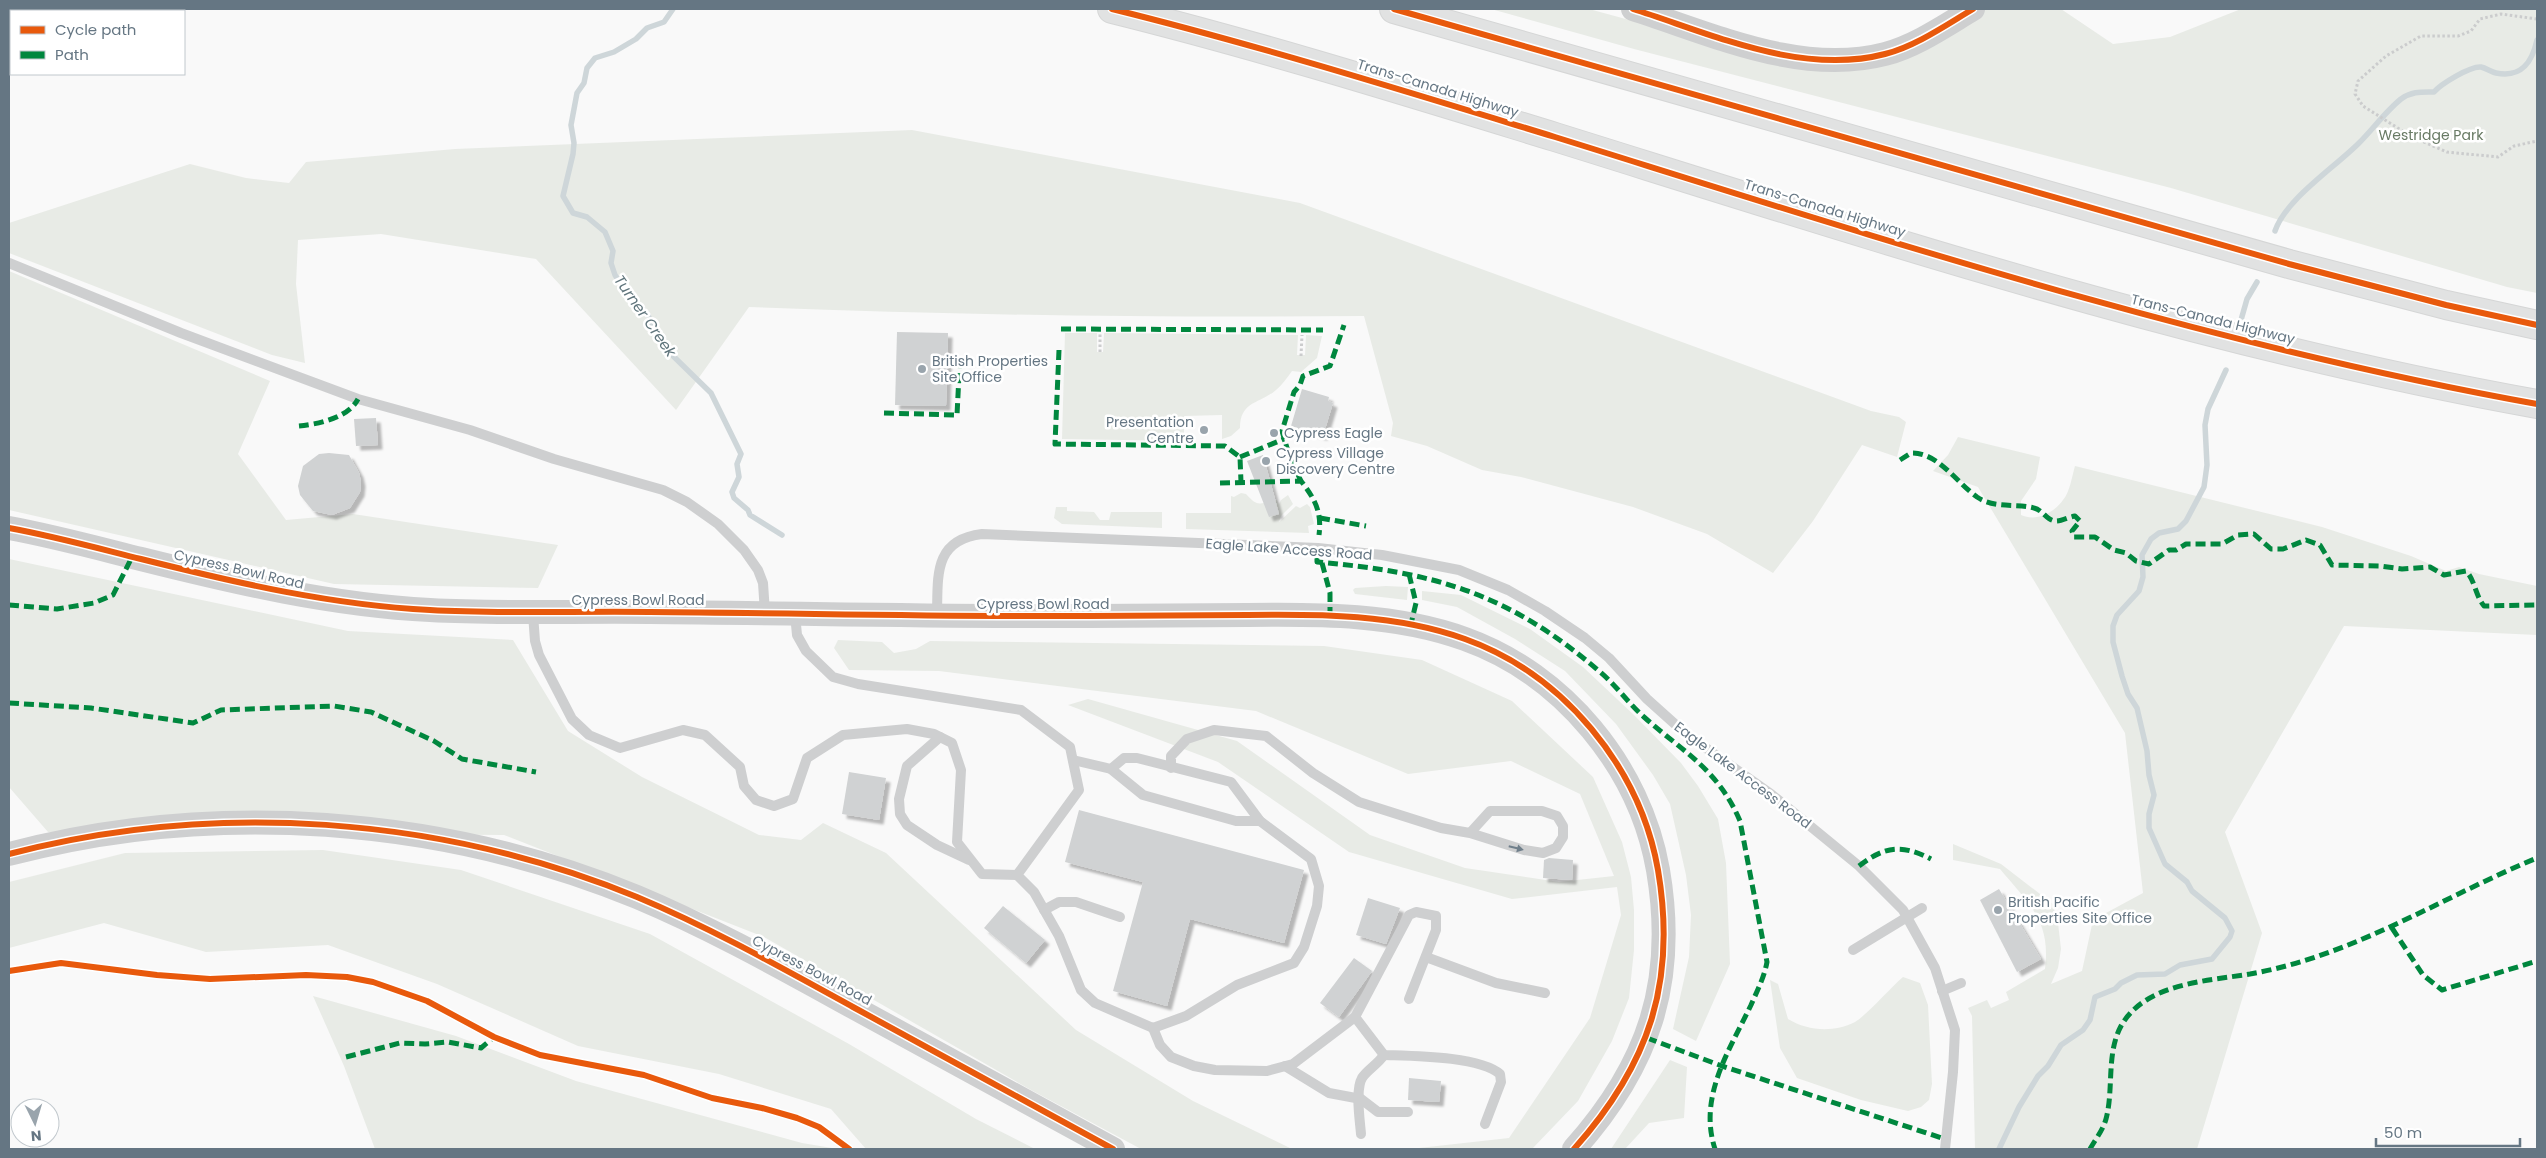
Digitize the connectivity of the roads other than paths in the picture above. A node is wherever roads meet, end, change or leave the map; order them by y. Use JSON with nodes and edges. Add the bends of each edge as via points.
{"nodes":[{"id":1,"x":1112,"y":9,"type":"edge"},
{"id":2,"x":1394,"y":9,"type":"edge"},
{"id":3,"x":1634,"y":9,"type":"edge"},
{"id":4,"x":1973,"y":9,"type":"edge"},
{"id":5,"x":9,"y":263,"type":"edge"},
{"id":6,"x":2537,"y":325,"type":"edge"},
{"id":7,"x":2537,"y":404,"type":"edge"},
{"id":8,"x":9,"y":528,"type":"edge"},
{"id":9,"x":765,"y":613,"type":"junction"},
{"id":10,"x":533,"y":614,"type":"junction"},
{"id":11,"x":795,"y":614,"type":"junction"},
{"id":12,"x":938,"y":617,"type":"junction"},
{"id":13,"x":940,"y":736,"type":"junction"},
{"id":14,"x":1073,"y":760,"type":"junction"},
{"id":15,"x":1171,"y":768,"type":"junction"},
{"id":16,"x":1111,"y":769,"type":"junction"},
{"id":17,"x":1260,"y":821,"type":"junction"},
{"id":18,"x":1470,"y":833,"type":"junction"},
{"id":19,"x":9,"y":854,"type":"edge"},
{"id":20,"x":972,"y":861,"type":"junction"},
{"id":21,"x":1017,"y":875,"type":"junction"},
{"id":22,"x":1922,"y":908,"type":"dead end"},
{"id":23,"x":1044,"y":910,"type":"junction"},
{"id":24,"x":1120,"y":917,"type":"dead end"},
{"id":25,"x":1907,"y":917,"type":"junction"},
{"id":26,"x":1853,"y":950,"type":"dead end"},
{"id":27,"x":1426,"y":957,"type":"junction"},
{"id":28,"x":1961,"y":983,"type":"dead end"},
{"id":29,"x":1942,"y":991,"type":"junction"},
{"id":30,"x":1545,"y":993,"type":"dead end"},
{"id":31,"x":1409,"y":999,"type":"dead end"},
{"id":32,"x":1355,"y":1017,"type":"junction"},
{"id":33,"x":1153,"y":1028,"type":"junction"},
{"id":34,"x":1384,"y":1055,"type":"junction"},
{"id":35,"x":1285,"y":1066,"type":"junction"},
{"id":36,"x":1359,"y":1099,"type":"junction"},
{"id":37,"x":1408,"y":1112,"type":"dead end"},
{"id":38,"x":1485,"y":1124,"type":"dead end"},
{"id":39,"x":1361,"y":1134,"type":"dead end"},
{"id":40,"x":1113,"y":1149,"type":"edge"},
{"id":41,"x":1574,"y":1149,"type":"edge"},
{"id":42,"x":1945,"y":1149,"type":"edge"}],
"edges":[{"from":1,"to":7,"type":"highway","name":"Trans-Canada Highway","via":[[1309,62],[2096,302],[2351,366]]},
{"from":2,"to":6,"type":"highway","via":[[2280,261]]},
{"from":3,"to":4,"type":"street","via":[[1757,48],[1822,60],[1885,54]]},
{"from":5,"to":9,"type":"lane","via":[[181,333],[358,399],[663,490],[718,524],[744,550],[763,583]]},
{"from":8,"to":10,"type":"street","name":"Cypress Bowl Road","via":[[328,601],[405,609]]},
{"from":9,"to":10,"type":"street","name":"Cypress Bowl Road"},
{"from":9,"to":11,"type":"street","name":"Cypress Bowl Road"},
{"from":10,"to":13,"type":"lane","via":[[539,654],[572,719],[589,734],[620,748],[683,730],[705,735],[740,767],[744,786],[756,800],[774,806],[793,799],[807,758],[843,735],[907,729]]},
{"from":11,"to":12,"type":"street","name":"Cypress Bowl Road"},
{"from":11,"to":14,"type":"lane","via":[[797,634],[806,651],[833,677],[858,684],[1021,710],[1070,747]]},
{"from":12,"to":25,"type":"lane","name":"Eagle Lake Access Road","via":[[942,559],[955,542],[965,536],[982,534],[1318,548],[1424,562],[1459,570],[1508,590],[1585,638],[1686,734],[1771,794],[1869,874]]},
{"from":12,"to":41,"type":"street","name":"Cypress Bowl Road","via":[[1286,615],[1395,621],[1467,639],[1500,654],[1562,698],[1610,752],[1629,785],[1644,820],[1658,874],[1664,930],[1656,1002],[1634,1068],[1617,1097]]},
{"from":13,"to":20,"type":"lane","via":[[952,744],[961,770],[957,842]]},
{"from":13,"to":20,"type":"lane","via":[[907,766],[899,799],[900,814],[907,825],[937,845]]},
{"from":14,"to":16,"type":"lane"},
{"from":14,"to":21,"type":"lane","via":[[1079,790]]},
{"from":15,"to":16,"type":"lane","via":[[1137,758],[1124,758]]},
{"from":15,"to":17,"type":"lane","via":[[1231,782]]},
{"from":15,"to":18,"type":"lane","via":[[1171,756],[1187,739],[1214,730],[1266,736],[1313,773],[1359,802],[1441,828]]},
{"from":16,"to":17,"type":"lane","via":[[1143,796],[1236,821]]},
{"from":17,"to":33,"type":"lane","via":[[1311,859],[1315,867],[1319,886],[1317,906],[1304,947],[1294,962],[1238,985],[1186,1016]]},
{"from":18,"to":18,"type":"lane","one_way":true,"via":[[1497,843],[1542,852],[1556,848],[1563,837],[1563,826],[1557,816],[1542,812],[1490,811]]},
{"from":19,"to":40,"type":"street","name":"Cypress Bowl Road","via":[[104,833],[242,823],[379,830],[505,854],[636,896],[697,924]]},
{"from":20,"to":21,"type":"lane","via":[[982,874]]},
{"from":21,"to":23,"type":"lane","via":[[1034,892]]},
{"from":22,"to":25,"type":"lane"},
{"from":23,"to":24,"type":"lane","via":[[1059,902],[1076,902]]},
{"from":23,"to":33,"type":"lane","via":[[1059,936],[1081,990],[1095,1003]]},
{"from":25,"to":26,"type":"lane"},
{"from":25,"to":29,"type":"lane","name":"Eagle Lake Access Road","via":[[1935,968]]},
{"from":27,"to":30,"type":"lane","via":[[1496,983]]},
{"from":27,"to":31,"type":"lane"},
{"from":27,"to":32,"type":"lane","via":[[1436,930],[1436,916],[1416,912],[1410,915]]},
{"from":28,"to":29,"type":"lane"},
{"from":29,"to":42,"type":"lane","name":"Eagle Lake Access Road","via":[[1955,1030]]},
{"from":32,"to":34,"type":"lane"},
{"from":32,"to":35,"type":"lane","via":[[1293,1064]]},
{"from":33,"to":35,"type":"lane","via":[[1160,1045],[1171,1057],[1194,1066],[1215,1070],[1266,1071]]},
{"from":34,"to":36,"type":"lane","via":[[1362,1078]]},
{"from":34,"to":38,"type":"lane","via":[[1434,1057],[1492,1067],[1500,1074],[1501,1082]]},
{"from":35,"to":36,"type":"lane","via":[[1330,1093]]},
{"from":36,"to":37,"type":"lane","via":[[1378,1112]]},
{"from":36,"to":39,"type":"lane"}]}
